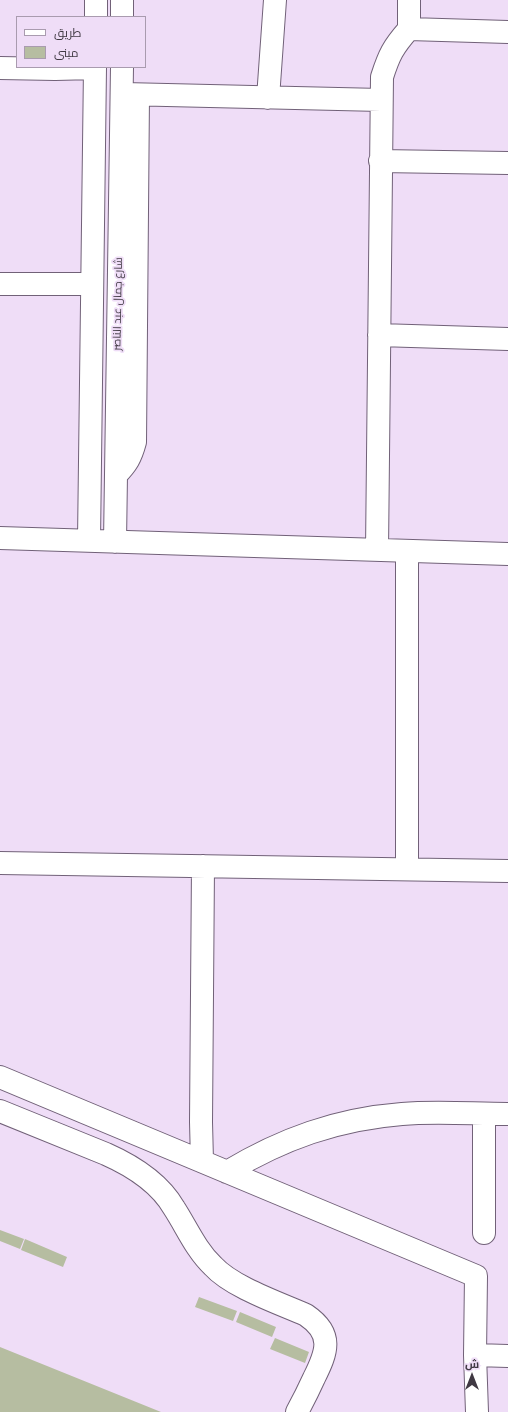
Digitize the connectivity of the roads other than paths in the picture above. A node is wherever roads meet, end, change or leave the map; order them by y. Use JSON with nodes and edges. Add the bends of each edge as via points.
{"nodes":[{"id":1,"x":96,"y":0,"type":"edge"},
{"id":2,"x":122,"y":0,"type":"edge"},
{"id":3,"x":275,"y":0,"type":"edge"},
{"id":4,"x":409,"y":0,"type":"edge"},
{"id":5,"x":96,"y":16,"type":"edge"},
{"id":6,"x":122,"y":16,"type":"edge"},
{"id":7,"x":409,"y":29,"type":"junction"},
{"id":8,"x":508,"y":32,"type":"edge"},
{"id":9,"x":0,"y":68,"type":"edge"},
{"id":10,"x":16,"y":68,"type":"edge"},
{"id":11,"x":95,"y":68,"type":"edge"},
{"id":12,"x":122,"y":68,"type":"edge"},
{"id":13,"x":130,"y":94,"type":"junction"},
{"id":14,"x":268,"y":98,"type":"junction"},
{"id":15,"x":381,"y":100,"type":"junction"},
{"id":16,"x":380,"y":161,"type":"junction"},
{"id":17,"x":508,"y":163,"type":"edge"},
{"id":18,"x":0,"y":284,"type":"edge"},
{"id":19,"x":92,"y":284,"type":"junction"},
{"id":20,"x":379,"y":335,"type":"junction"},
{"id":21,"x":508,"y":338,"type":"edge"},
{"id":22,"x":0,"y":538,"type":"edge"},
{"id":23,"x":88,"y":540,"type":"junction"},
{"id":24,"x":115,"y":542,"type":"junction"},
{"id":25,"x":377,"y":550,"type":"junction"},
{"id":26,"x":407,"y":551,"type":"junction"},
{"id":27,"x":508,"y":554,"type":"edge"},
{"id":28,"x":0,"y":863,"type":"edge"},
{"id":29,"x":203,"y":866,"type":"junction"},
{"id":30,"x":407,"y":869,"type":"junction"},
{"id":31,"x":508,"y":871,"type":"edge"},
{"id":32,"x":0,"y":1077,"type":"edge"},
{"id":33,"x":0,"y":1111,"type":"edge"},
{"id":34,"x":484,"y":1114,"type":"junction"},
{"id":35,"x":508,"y":1114,"type":"edge"},
{"id":36,"x":202,"y":1161,"type":"junction"},
{"id":37,"x":227,"y":1172,"type":"junction"},
{"id":38,"x":484,"y":1233,"type":"dead end"},
{"id":39,"x":476,"y":1355,"type":"junction"},
{"id":40,"x":508,"y":1356,"type":"edge"},
{"id":41,"x":298,"y":1412,"type":"edge"},
{"id":42,"x":477,"y":1412,"type":"edge"}],
"edges":[{"from":1,"to":5,"type":"street"},
{"from":2,"to":6,"type":"street"},
{"from":3,"to":14,"type":"street"},
{"from":4,"to":7,"type":"street"},
{"from":7,"to":8,"type":"street"},
{"from":7,"to":15,"type":"street","via":[[388,56],[382,77]]},
{"from":9,"to":10,"type":"street"},
{"from":11,"to":19,"type":"street"},
{"from":12,"to":13,"type":"street"},
{"from":13,"to":14,"type":"street"},
{"from":13,"to":24,"type":"street","via":[[136,442],[132,456],[116,475]]},
{"from":14,"to":15,"type":"street"},
{"from":15,"to":16,"type":"street"},
{"from":16,"to":17,"type":"street"},
{"from":16,"to":20,"type":"street"},
{"from":18,"to":19,"type":"street"},
{"from":19,"to":23,"type":"street"},
{"from":20,"to":21,"type":"street"},
{"from":20,"to":25,"type":"street"},
{"from":22,"to":23,"type":"street"},
{"from":23,"to":24,"type":"street"},
{"from":24,"to":25,"type":"street"},
{"from":25,"to":26,"type":"street"},
{"from":26,"to":27,"type":"street"},
{"from":26,"to":30,"type":"street"},
{"from":28,"to":29,"type":"street"},
{"from":29,"to":30,"type":"street"},
{"from":29,"to":36,"type":"street"},
{"from":30,"to":31,"type":"street"},
{"from":32,"to":36,"type":"street"},
{"from":33,"to":41,"type":"street","via":[[112,1156],[137,1170],[163,1192],[213,1267],[228,1279],[316,1322],[323,1331],[326,1353]]},
{"from":34,"to":35,"type":"street"},
{"from":34,"to":37,"type":"street","via":[[403,1114],[341,1123],[282,1143]]},
{"from":34,"to":38,"type":"street"},
{"from":36,"to":37,"type":"street"},
{"from":37,"to":39,"type":"street","via":[[476,1276]]},
{"from":39,"to":40,"type":"street"},
{"from":39,"to":42,"type":"street"}]}
